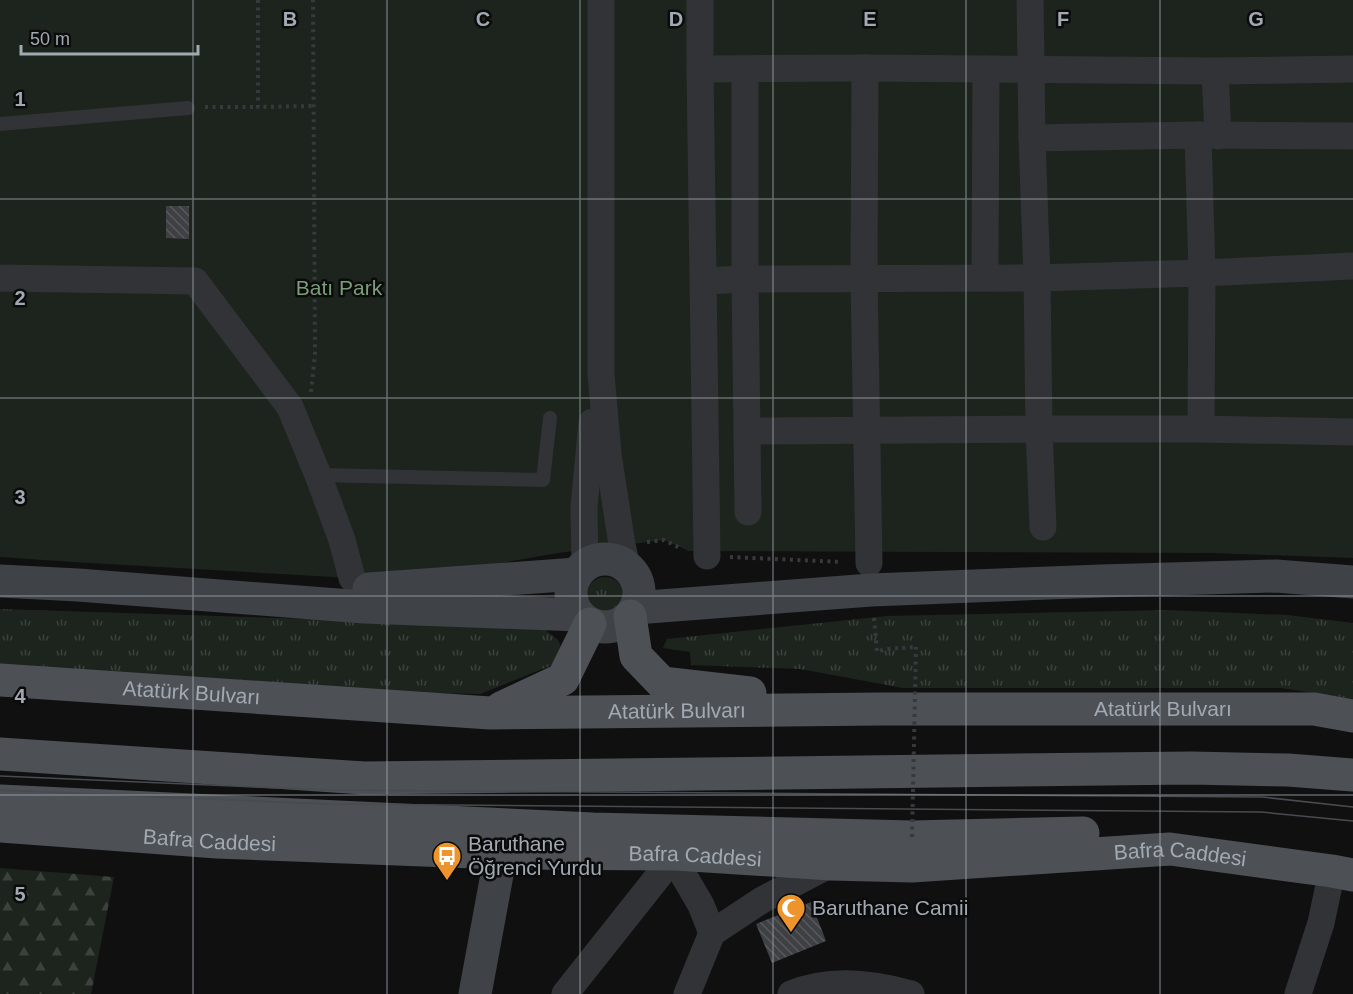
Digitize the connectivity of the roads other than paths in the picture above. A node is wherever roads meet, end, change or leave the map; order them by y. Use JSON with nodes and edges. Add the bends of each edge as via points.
{"nodes":[{"id":1,"x":601,"y":0,"type":"edge"},
{"id":2,"x":700,"y":0,"type":"edge"},
{"id":3,"x":1030,"y":0,"type":"edge"},
{"id":4,"x":865,"y":68,"type":"junction"},
{"id":5,"x":700,"y":69,"type":"junction"},
{"id":6,"x":745,"y":69,"type":"junction"},
{"id":7,"x":986,"y":69,"type":"junction"},
{"id":8,"x":1353,"y":69,"type":"edge"},
{"id":9,"x":1031,"y":70,"type":"junction"},
{"id":10,"x":1215,"y":71,"type":"junction"},
{"id":11,"x":188,"y":108,"type":"road end"},
{"id":12,"x":0,"y":124,"type":"edge"},
{"id":13,"x":1208,"y":135,"type":"junction"},
{"id":14,"x":1353,"y":136,"type":"edge"},
{"id":15,"x":1032,"y":138,"type":"junction"},
{"id":16,"x":1353,"y":266,"type":"edge"},
{"id":17,"x":1203,"y":273,"type":"junction"},
{"id":18,"x":0,"y":278,"type":"edge"},
{"id":19,"x":985,"y":278,"type":"junction"},
{"id":20,"x":1037,"y":278,"type":"junction"},
{"id":21,"x":745,"y":279,"type":"junction"},
{"id":22,"x":864,"y":279,"type":"junction"},
{"id":23,"x":704,"y":281,"type":"junction"},
{"id":24,"x":601,"y":374,"type":"junction"},
{"id":25,"x":550,"y":418,"type":"dead end"},
{"id":26,"x":1039,"y":429,"type":"junction"},
{"id":27,"x":1201,"y":429,"type":"junction"},
{"id":28,"x":747,"y":431,"type":"junction"},
{"id":29,"x":867,"y":431,"type":"junction"},
{"id":30,"x":1353,"y":432,"type":"edge"},
{"id":31,"x":318,"y":475,"type":"junction"},
{"id":32,"x":748,"y":512,"type":"dead end"},
{"id":33,"x":1043,"y":527,"type":"dead end"},
{"id":34,"x":624,"y":556,"type":"junction"},
{"id":35,"x":707,"y":556,"type":"road end"},
{"id":36,"x":869,"y":563,"type":"road end"},
{"id":37,"x":581,"y":570,"type":"junction"},
{"id":38,"x":352,"y":578,"type":"dead end"},
{"id":39,"x":0,"y":581,"type":"edge"},
{"id":40,"x":1353,"y":582,"type":"edge"},
{"id":41,"x":242,"y":597,"type":"junction"},
{"id":42,"x":633,"y":612,"type":"junction"},
{"id":43,"x":584,"y":619,"type":"junction"},
{"id":44,"x":0,"y":680,"type":"edge"},
{"id":45,"x":879,"y":709,"type":"junction"},
{"id":46,"x":490,"y":713,"type":"junction"},
{"id":47,"x":1353,"y":716,"type":"edge"},
{"id":48,"x":0,"y":754,"type":"edge"},
{"id":49,"x":1353,"y":775,"type":"edge"},
{"id":50,"x":0,"y":801,"type":"edge"},
{"id":51,"x":0,"y":826,"type":"edge"},
{"id":52,"x":501,"y":853,"type":"junction"},
{"id":53,"x":676,"y":854,"type":"junction"},
{"id":54,"x":831,"y":864,"type":"junction"},
{"id":55,"x":1346,"y":868,"type":"edge"},
{"id":56,"x":712,"y":933,"type":"junction"},
{"id":57,"x":475,"y":994,"type":"edge"},
{"id":58,"x":566,"y":994,"type":"edge"},
{"id":59,"x":687,"y":994,"type":"edge"},
{"id":60,"x":791,"y":994,"type":"edge"},
{"id":61,"x":911,"y":994,"type":"edge"},
{"id":62,"x":1298,"y":994,"type":"edge"}],
"edges":[{"from":1,"to":24,"type":"street"},
{"from":2,"to":5,"type":"street"},
{"from":3,"to":9,"type":"street"},
{"from":4,"to":6,"type":"street"},
{"from":4,"to":7,"type":"street"},
{"from":4,"to":22,"type":"street"},
{"from":5,"to":6,"type":"street"},
{"from":5,"to":23,"type":"street"},
{"from":6,"to":21,"type":"street"},
{"from":7,"to":9,"type":"street"},
{"from":7,"to":19,"type":"street"},
{"from":8,"to":10,"type":"street"},
{"from":9,"to":10,"type":"street"},
{"from":9,"to":15,"type":"street"},
{"from":10,"to":13,"type":"street"},
{"from":11,"to":12,"type":"lane"},
{"from":13,"to":14,"type":"street"},
{"from":13,"to":15,"type":"street"},
{"from":13,"to":17,"type":"street"},
{"from":15,"to":20,"type":"street"},
{"from":16,"to":17,"type":"street"},
{"from":17,"to":20,"type":"street"},
{"from":17,"to":27,"type":"street"},
{"from":18,"to":31,"type":"street","via":[[195,281],[290,407]]},
{"from":19,"to":20,"type":"street"},
{"from":19,"to":22,"type":"street"},
{"from":20,"to":26,"type":"street"},
{"from":21,"to":22,"type":"street"},
{"from":21,"to":23,"type":"street"},
{"from":21,"to":28,"type":"street"},
{"from":22,"to":29,"type":"street"},
{"from":23,"to":35,"type":"street"},
{"from":24,"to":34,"type":"street","via":[[608,454]]},
{"from":24,"to":37,"type":"street","via":[[592,420]]},
{"from":25,"to":31,"type":"lane","via":[[543,480]]},
{"from":26,"to":27,"type":"street"},
{"from":26,"to":29,"type":"street"},
{"from":26,"to":33,"type":"street"},
{"from":27,"to":30,"type":"street"},
{"from":28,"to":29,"type":"street"},
{"from":28,"to":32,"type":"street"},
{"from":29,"to":36,"type":"street"},
{"from":31,"to":38,"type":"street"},
{"from":34,"to":37,"type":"main road","via":[[617,562],[595,561]]},
{"from":34,"to":42,"type":"main road","via":[[638,586],[639,597]]},
{"from":37,"to":41,"type":"main road"},
{"from":37,"to":43,"type":"main road","via":[[572,584],[571,595],[573,606]]},
{"from":39,"to":41,"type":"main road"},
{"from":40,"to":42,"type":"main road","via":[[1276,576],[871,590]]},
{"from":41,"to":43,"type":"main road"},
{"from":42,"to":43,"type":"main road","via":[[618,624],[604,627]]},
{"from":42,"to":45,"type":"main road","via":[[636,656],[662,683]]},
{"from":43,"to":46,"type":"main road","via":[[563,679]]},
{"from":44,"to":46,"type":"main road","name":"Atatürk Bulvarı"},
{"from":45,"to":46,"type":"main road","name":"Atatürk Bulvarı"},
{"from":45,"to":47,"type":"main road","name":"Atatürk Bulvarı","via":[[1314,709]]},
{"from":48,"to":49,"type":"main road","via":[[363,778],[1191,768]]},
{"from":50,"to":55,"type":"main road","name":"Bafra Caddesi","via":[[593,829],[912,837],[1169,832],[1334,854]]},
{"from":51,"to":52,"type":"main road","name":"Bafra Caddesi","via":[[217,842]]},
{"from":52,"to":53,"type":"main road","name":"Bafra Caddesi"},
{"from":52,"to":57,"type":"main road"},
{"from":53,"to":54,"type":"main road","name":"Bafra Caddesi"},
{"from":53,"to":56,"type":"street"},
{"from":53,"to":58,"type":"street"},
{"from":54,"to":55,"type":"main road","name":"Bafra Caddesi","via":[[912,866],[1170,849]]},
{"from":54,"to":56,"type":"street","via":[[762,900]]},
{"from":55,"to":62,"type":"street","via":[[1321,923]]},
{"from":56,"to":59,"type":"street"},
{"from":60,"to":61,"type":"street","via":[[805,988],[847,983]]}]}
